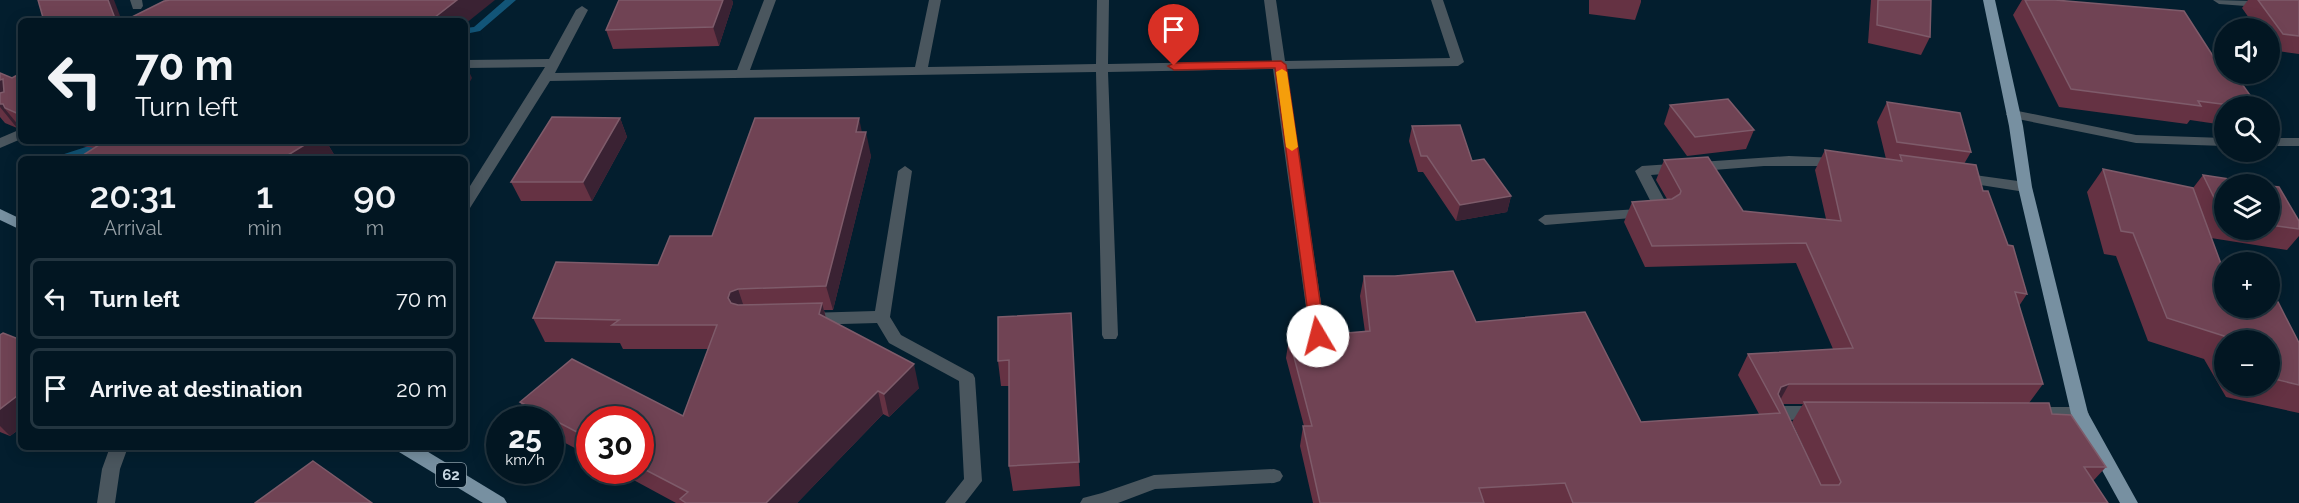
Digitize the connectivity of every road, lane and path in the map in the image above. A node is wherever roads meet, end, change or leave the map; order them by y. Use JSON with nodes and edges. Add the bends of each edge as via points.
{"nodes":[{"id":1,"x":770,"y":0,"type":"edge"},
{"id":2,"x":934,"y":0,"type":"edge"},
{"id":3,"x":1103,"y":0,"type":"edge"},
{"id":4,"x":1270,"y":0,"type":"edge"},
{"id":5,"x":1437,"y":0,"type":"edge"},
{"id":6,"x":1989,"y":0,"type":"edge"},
{"id":7,"x":2219,"y":0,"type":"edge"},
{"id":8,"x":2299,"y":6,"type":"edge"},
{"id":9,"x":582,"y":10,"type":"dead end"},
{"id":10,"x":554,"y":63,"type":"junction"},
{"id":11,"x":468,"y":64,"type":"edge"},
{"id":12,"x":1281,"y":65,"type":"junction"},
{"id":13,"x":1102,"y":68,"type":"junction"},
{"id":14,"x":921,"y":70,"type":"junction"},
{"id":15,"x":742,"y":73,"type":"junction"},
{"id":16,"x":546,"y":77,"type":"junction"},
{"id":17,"x":2013,"y":114,"type":"junction"},
{"id":18,"x":18,"y":135,"type":"edge"},
{"id":19,"x":2214,"y":142,"type":"edge"},
{"id":20,"x":2280,"y":142,"type":"edge"},
{"id":21,"x":2299,"y":142,"type":"edge"},
{"id":22,"x":0,"y":144,"type":"edge"},
{"id":23,"x":1850,"y":163,"type":"edge"},
{"id":24,"x":905,"y":171,"type":"dead end"},
{"id":25,"x":1943,"y":176,"type":"edge"},
{"id":26,"x":2025,"y":187,"type":"junction"},
{"id":27,"x":468,"y":200,"type":"edge"},
{"id":28,"x":1,"y":216,"type":"edge"},
{"id":29,"x":1545,"y":220,"type":"dead end"},
{"id":30,"x":18,"y":224,"type":"edge"},
{"id":31,"x":882,"y":317,"type":"junction"},
{"id":32,"x":792,"y":320,"type":"edge"},
{"id":33,"x":1110,"y":335,"type":"dead end"},
{"id":34,"x":1318,"y":336,"type":"edge"},
{"id":35,"x":1836,"y":413,"type":"edge"},
{"id":36,"x":2010,"y":414,"type":"edge"},
{"id":37,"x":2080,"y":414,"type":"junction"},
{"id":38,"x":1791,"y":443,"type":"edge"},
{"id":39,"x":118,"y":450,"type":"edge"},
{"id":40,"x":410,"y":450,"type":"edge"},
{"id":41,"x":1274,"y":476,"type":"dead end"},
{"id":42,"x":106,"y":503,"type":"edge"},
{"id":43,"x":498,"y":503,"type":"edge"},
{"id":44,"x":954,"y":503,"type":"edge"},
{"id":45,"x":1089,"y":503,"type":"edge"},
{"id":46,"x":2129,"y":503,"type":"edge"}],
"edges":[{"from":1,"to":15,"type":"street"},
{"from":2,"to":14,"type":"street"},
{"from":3,"to":13,"type":"street"},
{"from":4,"to":12,"type":"street"},
{"from":5,"to":12,"type":"street","via":[[1458,62]]},
{"from":6,"to":17,"type":"main road"},
{"from":7,"to":8,"type":"street"},
{"from":9,"to":10,"type":"street"},
{"from":10,"to":11,"type":"street"},
{"from":10,"to":16,"type":"street"},
{"from":12,"to":13,"type":"street"},
{"from":12,"to":34,"type":"street"},
{"from":13,"to":14,"type":"street"},
{"from":13,"to":33,"type":"street"},
{"from":14,"to":15,"type":"street"},
{"from":15,"to":16,"type":"street"},
{"from":16,"to":27,"type":"street"},
{"from":17,"to":19,"type":"street","via":[[2136,139]]},
{"from":17,"to":26,"type":"main road"},
{"from":18,"to":22,"type":"street"},
{"from":20,"to":21,"type":"street"},
{"from":23,"to":29,"type":"street","via":[[1768,160],[1642,171],[1664,212]]},
{"from":24,"to":31,"type":"street"},
{"from":25,"to":26,"type":"street"},
{"from":26,"to":37,"type":"main road"},
{"from":28,"to":30,"type":"main road"},
{"from":31,"to":32,"type":"street"},
{"from":31,"to":44,"type":"street","via":[[895,339],[967,378],[973,481]]},
{"from":35,"to":38,"type":"street","via":[[1778,413]]},
{"from":36,"to":37,"type":"street"},
{"from":37,"to":46,"type":"main road"},
{"from":39,"to":42,"type":"street"},
{"from":40,"to":43,"type":"main road","number":"62"},
{"from":41,"to":45,"type":"street","via":[[1154,482]]}]}
